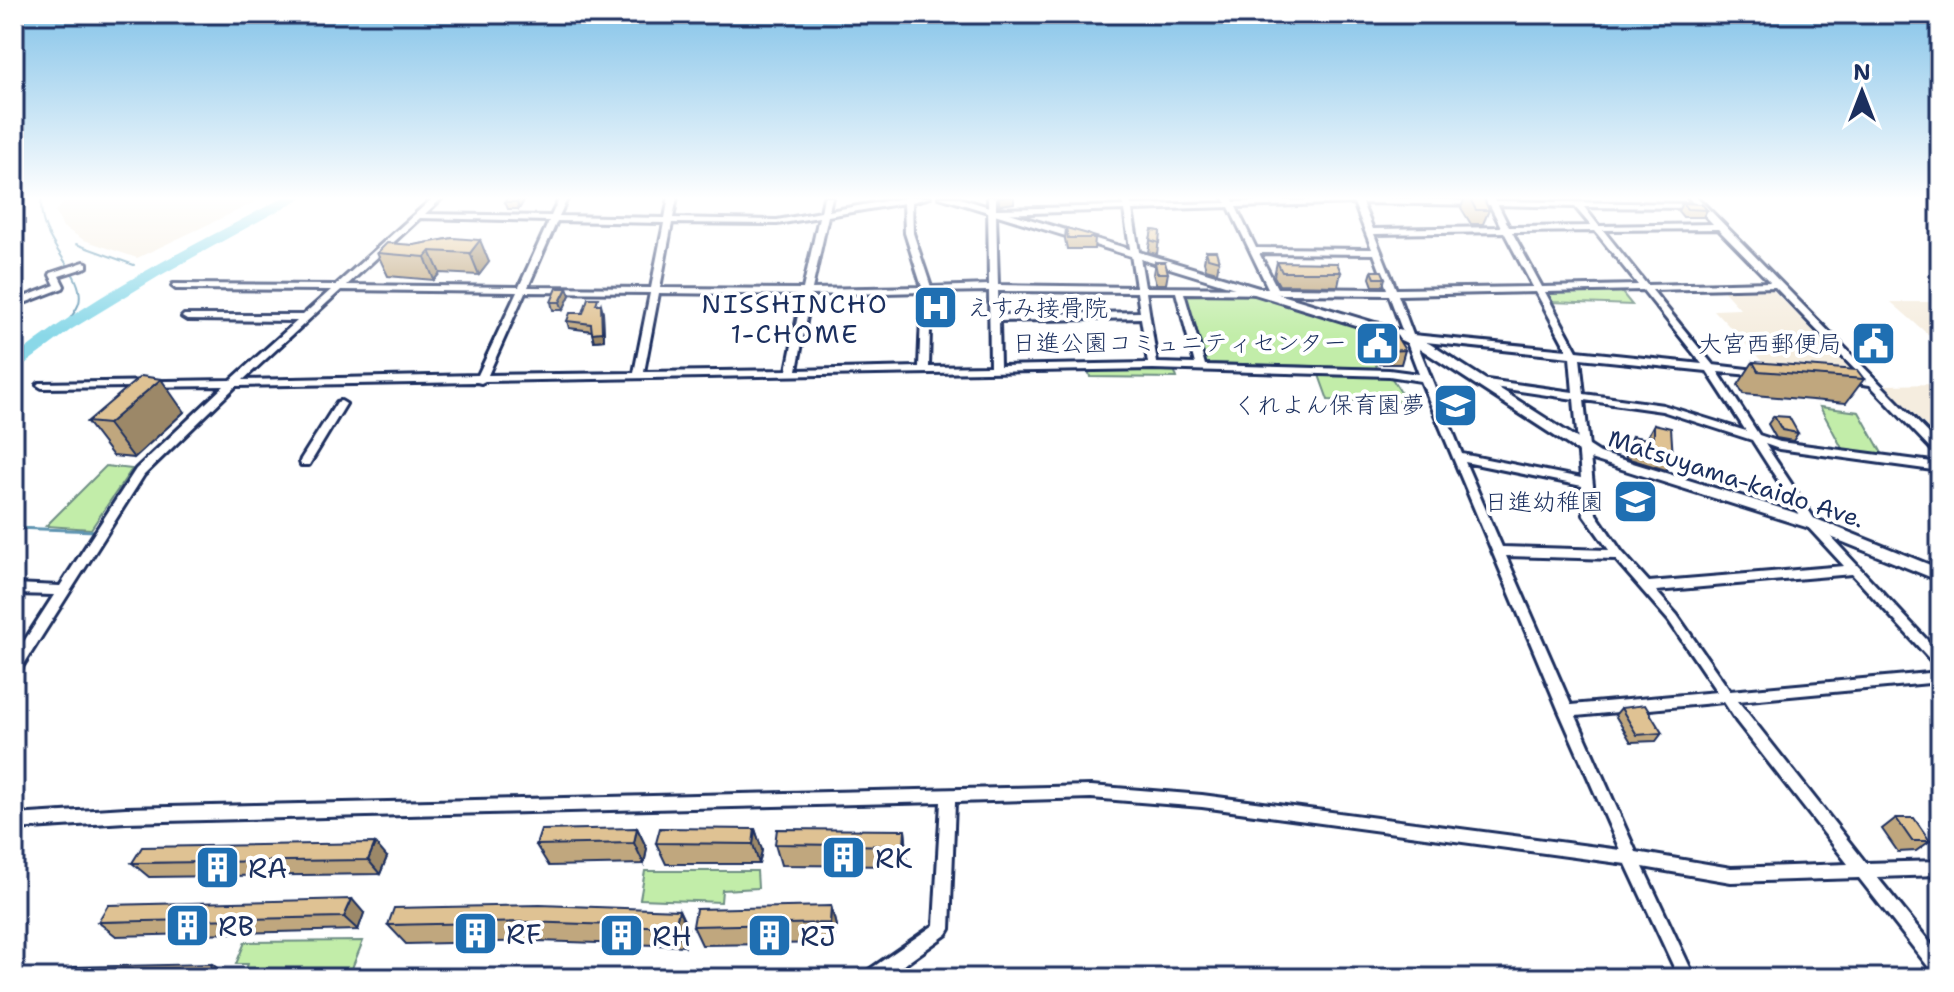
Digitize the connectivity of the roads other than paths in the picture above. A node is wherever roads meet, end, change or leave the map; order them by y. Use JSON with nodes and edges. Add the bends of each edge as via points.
{"nodes":[{"id":1,"x":388,"y":243,"type":"edge"},
{"id":2,"x":543,"y":243,"type":"edge"},
{"id":3,"x":666,"y":243,"type":"edge"},
{"id":4,"x":817,"y":243,"type":"edge"},
{"id":5,"x":912,"y":243,"type":"edge"},
{"id":6,"x":993,"y":243,"type":"edge"},
{"id":7,"x":1099,"y":243,"type":"edge"},
{"id":8,"x":1133,"y":243,"type":"edge"},
{"id":9,"x":1250,"y":243,"type":"edge"},
{"id":10,"x":1374,"y":243,"type":"edge"},
{"id":11,"x":1515,"y":243,"type":"edge"},
{"id":12,"x":1608,"y":243,"type":"edge"},
{"id":13,"x":1737,"y":243,"type":"edge"},
{"id":14,"x":1253,"y":250,"type":"junction"},
{"id":15,"x":1377,"y":252,"type":"junction"},
{"id":16,"x":1135,"y":254,"type":"junction"},
{"id":17,"x":84,"y":265,"type":"dead end"},
{"id":18,"x":1774,"y":285,"type":"junction"},
{"id":19,"x":176,"y":286,"type":"dead end"},
{"id":20,"x":1642,"y":287,"type":"junction"},
{"id":21,"x":927,"y":288,"type":"junction"},
{"id":22,"x":994,"y":288,"type":"junction"},
{"id":23,"x":338,"y":289,"type":"junction"},
{"id":24,"x":1141,"y":289,"type":"junction"},
{"id":25,"x":1179,"y":289,"type":"junction"},
{"id":26,"x":1540,"y":289,"type":"junction"},
{"id":27,"x":1254,"y":290,"type":"junction"},
{"id":28,"x":1273,"y":290,"type":"junction"},
{"id":29,"x":521,"y":291,"type":"junction"},
{"id":30,"x":657,"y":292,"type":"junction"},
{"id":31,"x":806,"y":292,"type":"junction"},
{"id":32,"x":1394,"y":292,"type":"junction"},
{"id":33,"x":14,"y":304,"type":"edge"},
{"id":34,"x":1145,"y":315,"type":"junction"},
{"id":35,"x":187,"y":317,"type":"dead end"},
{"id":36,"x":306,"y":318,"type":"junction"},
{"id":37,"x":994,"y":318,"type":"junction"},
{"id":38,"x":1407,"y":337,"type":"junction"},
{"id":39,"x":1575,"y":356,"type":"junction"},
{"id":40,"x":1153,"y":366,"type":"junction"},
{"id":41,"x":1201,"y":367,"type":"junction"},
{"id":42,"x":995,"y":369,"type":"junction"},
{"id":43,"x":1712,"y":370,"type":"junction"},
{"id":44,"x":924,"y":371,"type":"junction"},
{"id":45,"x":791,"y":373,"type":"junction"},
{"id":46,"x":1775,"y":374,"type":"edge"},
{"id":47,"x":638,"y":376,"type":"junction"},
{"id":48,"x":1424,"y":378,"type":"junction"},
{"id":49,"x":1839,"y":379,"type":"edge"},
{"id":50,"x":481,"y":380,"type":"junction"},
{"id":51,"x":1480,"y":382,"type":"junction"},
{"id":52,"x":1870,"y":382,"type":"junction"},
{"id":53,"x":233,"y":383,"type":"junction"},
{"id":54,"x":42,"y":385,"type":"dead end"},
{"id":55,"x":1579,"y":399,"type":"junction"},
{"id":56,"x":341,"y":404,"type":"dead end"},
{"id":57,"x":1757,"y":439,"type":"junction"},
{"id":58,"x":1585,"y":451,"type":"junction"},
{"id":59,"x":1940,"y":451,"type":"edge"},
{"id":60,"x":1458,"y":457,"type":"junction"},
{"id":61,"x":305,"y":462,"type":"dead end"},
{"id":62,"x":1940,"y":467,"type":"edge"},
{"id":63,"x":1586,"y":483,"type":"junction"},
{"id":64,"x":1811,"y":523,"type":"junction"},
{"id":65,"x":1498,"y":551,"type":"junction"},
{"id":66,"x":1618,"y":555,"type":"junction"},
{"id":67,"x":1851,"y":570,"type":"junction"},
{"id":68,"x":1940,"y":575,"type":"edge"},
{"id":69,"x":1646,"y":587,"type":"junction"},
{"id":70,"x":14,"y":589,"type":"edge"},
{"id":71,"x":64,"y":591,"type":"junction"},
{"id":72,"x":1940,"y":662,"type":"edge"},
{"id":73,"x":14,"y":668,"type":"edge"},
{"id":74,"x":1940,"y":677,"type":"edge"},
{"id":75,"x":1727,"y":696,"type":"junction"},
{"id":76,"x":1566,"y":711,"type":"junction"},
{"id":77,"x":948,"y":796,"type":"junction"},
{"id":78,"x":14,"y":822,"type":"edge"},
{"id":79,"x":1631,"y":858,"type":"junction"},
{"id":80,"x":1940,"y":868,"type":"edge"},
{"id":81,"x":1864,"y":871,"type":"junction"},
{"id":82,"x":1940,"y":968,"type":"edge"},
{"id":83,"x":872,"y":978,"type":"edge"},
{"id":84,"x":1687,"y":978,"type":"edge"}],
"edges":[{"from":1,"to":23,"type":"street"},
{"from":2,"to":29,"type":"street"},
{"from":3,"to":30,"type":"street"},
{"from":4,"to":31,"type":"street"},
{"from":5,"to":21,"type":"street"},
{"from":6,"to":22,"type":"street"},
{"from":7,"to":16,"type":"main road","name":"Matsuyama-kaido Ave."},
{"from":8,"to":16,"type":"street"},
{"from":9,"to":14,"type":"street"},
{"from":10,"to":15,"type":"street"},
{"from":11,"to":26,"type":"street"},
{"from":12,"to":20,"type":"street"},
{"from":13,"to":18,"type":"street"},
{"from":14,"to":15,"type":"street"},
{"from":14,"to":28,"type":"street"},
{"from":15,"to":32,"type":"street"},
{"from":16,"to":24,"type":"street"},
{"from":16,"to":27,"type":"main road","name":"Matsuyama-kaido Ave."},
{"from":17,"to":33,"type":"street","via":[[54,275],[60,286]]},
{"from":18,"to":20,"type":"street"},
{"from":18,"to":52,"type":"street"},
{"from":19,"to":23,"type":"street"},
{"from":20,"to":26,"type":"street"},
{"from":20,"to":43,"type":"street"},
{"from":21,"to":22,"type":"street"},
{"from":21,"to":31,"type":"street"},
{"from":21,"to":44,"type":"street"},
{"from":22,"to":24,"type":"street"},
{"from":22,"to":37,"type":"street"},
{"from":23,"to":29,"type":"street"},
{"from":23,"to":36,"type":"street"},
{"from":24,"to":25,"type":"street"},
{"from":24,"to":34,"type":"street"},
{"from":25,"to":27,"type":"street"},
{"from":25,"to":41,"type":"street"},
{"from":26,"to":32,"type":"street"},
{"from":26,"to":39,"type":"street"},
{"from":27,"to":28,"type":"street"},
{"from":27,"to":38,"type":"main road","name":"Matsuyama-kaido Ave."},
{"from":28,"to":32,"type":"street"},
{"from":29,"to":30,"type":"street"},
{"from":29,"to":50,"type":"street"},
{"from":30,"to":31,"type":"street"},
{"from":30,"to":47,"type":"street"},
{"from":31,"to":45,"type":"street"},
{"from":32,"to":38,"type":"street"},
{"from":34,"to":37,"type":"street"},
{"from":34,"to":40,"type":"street"},
{"from":35,"to":36,"type":"street"},
{"from":36,"to":53,"type":"street"},
{"from":37,"to":42,"type":"street"},
{"from":38,"to":39,"type":"street"},
{"from":38,"to":48,"type":"street"},
{"from":38,"to":51,"type":"main road","name":"Matsuyama-kaido Ave."},
{"from":39,"to":43,"type":"street"},
{"from":39,"to":55,"type":"street"},
{"from":40,"to":41,"type":"street"},
{"from":40,"to":42,"type":"street"},
{"from":41,"to":48,"type":"street"},
{"from":42,"to":44,"type":"street"},
{"from":43,"to":46,"type":"street"},
{"from":43,"to":57,"type":"street"},
{"from":44,"to":45,"type":"street"},
{"from":45,"to":47,"type":"street"},
{"from":47,"to":50,"type":"street"},
{"from":48,"to":60,"type":"street"},
{"from":49,"to":52,"type":"street"},
{"from":50,"to":53,"type":"street"},
{"from":51,"to":55,"type":"street"},
{"from":51,"to":58,"type":"main road","name":"Matsuyama-kaido Ave."},
{"from":52,"to":59,"type":"street"},
{"from":53,"to":54,"type":"street"},
{"from":53,"to":71,"type":"street","via":[[140,472]]},
{"from":55,"to":57,"type":"street","via":[[1663,408]]},
{"from":55,"to":58,"type":"street"},
{"from":56,"to":61,"type":"street"},
{"from":57,"to":62,"type":"street"},
{"from":57,"to":64,"type":"street"},
{"from":58,"to":63,"type":"street"},
{"from":58,"to":64,"type":"main road","name":"Matsuyama-kaido Ave."},
{"from":60,"to":63,"type":"street"},
{"from":60,"to":65,"type":"street"},
{"from":63,"to":66,"type":"street","via":[[1590,515]]},
{"from":64,"to":67,"type":"street"},
{"from":64,"to":68,"type":"main road","name":"Matsuyama-kaido Ave."},
{"from":65,"to":66,"type":"street"},
{"from":65,"to":76,"type":"street"},
{"from":66,"to":69,"type":"street"},
{"from":67,"to":69,"type":"street"},
{"from":67,"to":72,"type":"street"},
{"from":69,"to":75,"type":"street"},
{"from":70,"to":71,"type":"street"},
{"from":71,"to":73,"type":"street"},
{"from":74,"to":75,"type":"street"},
{"from":75,"to":76,"type":"street"},
{"from":75,"to":81,"type":"street"},
{"from":76,"to":79,"type":"street"},
{"from":77,"to":78,"type":"street"},
{"from":77,"to":79,"type":"street","via":[[1091,792],[1202,801]]},
{"from":77,"to":83,"type":"street","via":[[942,929]]},
{"from":79,"to":81,"type":"street","via":[[1731,875]]},
{"from":79,"to":84,"type":"street"},
{"from":80,"to":81,"type":"street"},
{"from":81,"to":82,"type":"street"}]}
